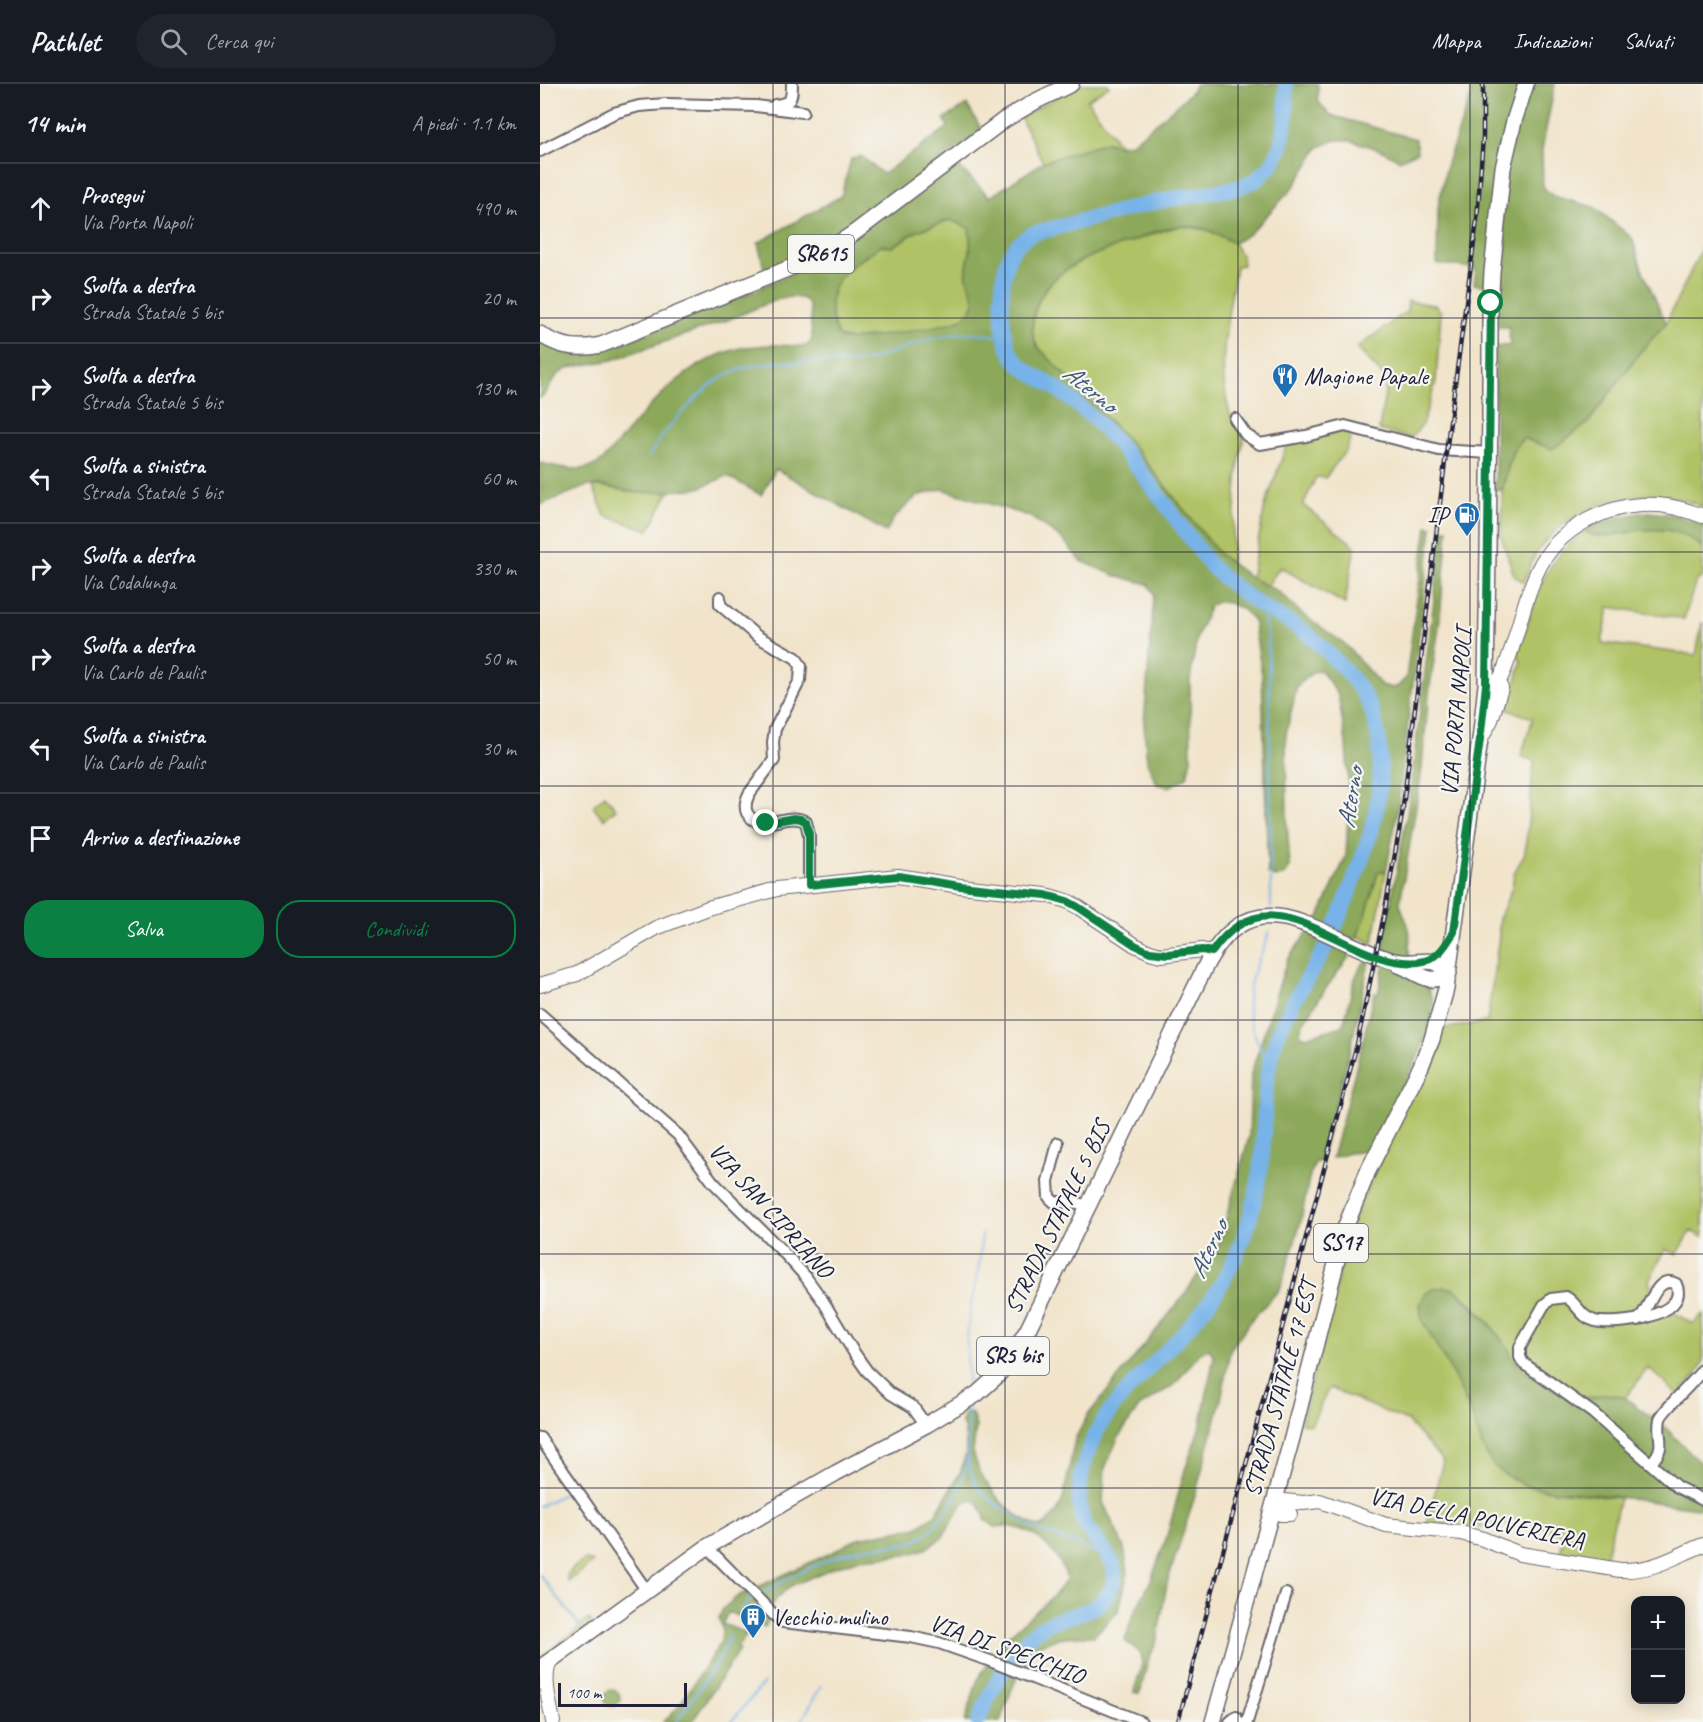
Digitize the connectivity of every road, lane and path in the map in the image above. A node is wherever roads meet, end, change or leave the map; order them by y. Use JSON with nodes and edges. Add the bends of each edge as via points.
{"nodes":[{"id":1,"x":792,"y":84,"type":"edge"},
{"id":2,"x":1071,"y":84,"type":"edge"},
{"id":3,"x":1526,"y":84,"type":"edge"},
{"id":4,"x":766,"y":106,"type":"junction"},
{"id":5,"x":803,"y":112,"type":"dead end"},
{"id":6,"x":540,"y":151,"type":"edge"},
{"id":7,"x":540,"y":334,"type":"edge"},
{"id":8,"x":1236,"y":418,"type":"dead end"},
{"id":9,"x":1490,"y":453,"type":"junction"},
{"id":10,"x":1703,"y":516,"type":"edge"},
{"id":11,"x":720,"y":597,"type":"dead end"},
{"id":12,"x":1493,"y":685,"type":"junction"},
{"id":13,"x":809,"y":885,"type":"junction"},
{"id":14,"x":1454,"y":932,"type":"junction"},
{"id":15,"x":619,"y":949,"type":"junction"},
{"id":16,"x":1212,"y":952,"type":"junction"},
{"id":17,"x":1423,"y":969,"type":"junction"},
{"id":18,"x":1449,"y":972,"type":"junction"},
{"id":19,"x":540,"y":978,"type":"edge"},
{"id":20,"x":540,"y":985,"type":"edge"},
{"id":21,"x":540,"y":1014,"type":"edge"},
{"id":22,"x":1439,"y":1017,"type":"junction"},
{"id":23,"x":1058,"y":1143,"type":"dead end"},
{"id":24,"x":1088,"y":1206,"type":"junction"},
{"id":25,"x":1638,"y":1320,"type":"dead end"},
{"id":26,"x":1703,"y":1369,"type":"edge"},
{"id":27,"x":926,"y":1425,"type":"junction"},
{"id":28,"x":540,"y":1438,"type":"edge"},
{"id":29,"x":1651,"y":1463,"type":"junction"},
{"id":30,"x":1279,"y":1483,"type":"junction"},
{"id":31,"x":1703,"y":1500,"type":"edge"},
{"id":32,"x":1273,"y":1505,"type":"junction"},
{"id":33,"x":1291,"y":1508,"type":"junction"},
{"id":34,"x":1266,"y":1531,"type":"junction"},
{"id":35,"x":1703,"y":1545,"type":"edge"},
{"id":36,"x":706,"y":1547,"type":"junction"},
{"id":37,"x":647,"y":1591,"type":"junction"},
{"id":38,"x":1286,"y":1594,"type":"dead end"},
{"id":39,"x":545,"y":1664,"type":"edge"},
{"id":40,"x":540,"y":1674,"type":"edge"},
{"id":41,"x":544,"y":1698,"type":"edge"},
{"id":42,"x":1127,"y":1720,"type":"edge"},
{"id":43,"x":553,"y":1722,"type":"edge"},
{"id":44,"x":1141,"y":1722,"type":"edge"},
{"id":45,"x":1213,"y":1722,"type":"edge"},
{"id":46,"x":1230,"y":1722,"type":"edge"},
{"id":47,"x":1238,"y":1722,"type":"edge"},
{"id":48,"x":1247,"y":1722,"type":"edge"}],
"edges":[{"from":1,"to":4,"type":"street","via":[[788,102]]},
{"from":2,"to":7,"type":"main road","number":"SR615","via":[[1004,120],[854,233],[801,264],[601,345],[566,346]]},
{"from":3,"to":9,"type":"main road","name":"VIA PORTA NAPOLI","number":"SS17","via":[[1508,147],[1498,215],[1490,311]]},
{"from":4,"to":5,"type":"street"},
{"from":4,"to":6,"type":"street","via":[[666,104],[630,108]]},
{"from":8,"to":9,"type":"street","via":[[1246,435],[1260,444],[1345,426],[1439,450]]},
{"from":9,"to":12,"type":"main road","name":"VIA PORTA NAPOLI","number":"SS17"},
{"from":10,"to":12,"type":"main road","via":[[1671,506],[1634,505],[1605,512],[1571,531],[1554,546],[1538,569],[1508,660]]},
{"from":11,"to":13,"type":"street","via":[[725,611],[800,663],[800,680],[775,729],[774,760],[746,804],[749,814],[758,822],[794,818],[806,822]]},
{"from":12,"to":14,"type":"main road","name":"VIA PORTA NAPOLI","number":"SS17","via":[[1480,739]]},
{"from":13,"to":15,"type":"main road","via":[[761,892],[690,914]]},
{"from":13,"to":16,"type":"main road","via":[[898,876],[1046,895],[1078,907],[1150,952]]},
{"from":14,"to":17,"type":"main road"},
{"from":14,"to":18,"type":"main road","name":"VIA PORTA NAPOLI","number":"SS17"},
{"from":15,"to":19,"type":"main road"},
{"from":15,"to":20,"type":"main road","via":[[582,972]]},
{"from":16,"to":17,"type":"main road","name":"STRADA STATALE 5 BIS","number":"SR5 bis","via":[[1244,923],[1274,916],[1306,924],[1375,957],[1406,968]]},
{"from":16,"to":24,"type":"main road","name":"STRADA STATALE 5 BIS","number":"SR5 bis"},
{"from":17,"to":18,"type":"main road","via":[[1434,980]]},
{"from":17,"to":22,"type":"main road"},
{"from":18,"to":22,"type":"main road","name":"STRADA STATALE 17 EST","number":"SS17"},
{"from":21,"to":27,"type":"street","name":"VIA SAN CIPRIANO","via":[[678,1135],[713,1182],[805,1276],[867,1371],[891,1394],[913,1407]]},
{"from":22,"to":30,"type":"main road","name":"STRADA STATALE 17 EST","number":"SS17","via":[[1421,1066],[1368,1171],[1345,1228]]},
{"from":23,"to":24,"type":"street","via":[[1048,1181],[1049,1197],[1054,1202]]},
{"from":24,"to":27,"type":"main road","name":"STRADA STATALE 5 BIS","number":"SR5 bis","via":[[1007,1365],[977,1394]]},
{"from":25,"to":29,"type":"street","via":[[1593,1320],[1582,1315],[1569,1298],[1551,1299],[1544,1305],[1519,1354],[1523,1363],[1593,1413]]},
{"from":26,"to":29,"type":"street","via":[[1662,1416],[1660,1449]]},
{"from":27,"to":36,"type":"main road","name":"STRADA STATALE 5 BIS","number":"SR5 bis"},
{"from":28,"to":37,"type":"street"},
{"from":29,"to":31,"type":"street","via":[[1677,1487]]},
{"from":30,"to":32,"type":"main road","name":"STRADA STATALE 17 EST","number":"SS17"},
{"from":30,"to":33,"type":"main road"},
{"from":32,"to":33,"type":"main road","name":"VIA DELLA POLVERIERA","via":[[1280,1514]]},
{"from":32,"to":34,"type":"main road","name":"STRADA STATALE 17 EST","number":"SS17"},
{"from":33,"to":34,"type":"main road"},
{"from":33,"to":35,"type":"main road","name":"VIA DELLA POLVERIERA","via":[[1321,1502],[1386,1525],[1469,1535],[1530,1557],[1613,1569],[1654,1567]]},
{"from":34,"to":45,"type":"main road","name":"STRADA STATALE 17 EST","number":"SS17"},
{"from":36,"to":37,"type":"main road","name":"STRADA STATALE 5 BIS","number":"SR5 bis"},
{"from":36,"to":42,"type":"street","name":"VIA DI SPECCHIO","via":[[783,1622],[918,1638],[945,1645]]},
{"from":37,"to":39,"type":"main road","name":"STRADA STATALE 5 BIS","number":"SR5 bis"},
{"from":38,"to":48,"type":"street"},
{"from":39,"to":41,"type":"main road"},
{"from":40,"to":41,"type":"main road","via":[[545,1680]]},
{"from":41,"to":43,"type":"main road"},
{"from":42,"to":44,"type":"street","name":"VIA DI SPECCHIO"},
{"from":46,"to":47,"type":"street","via":[[1235,1717]]}]}
